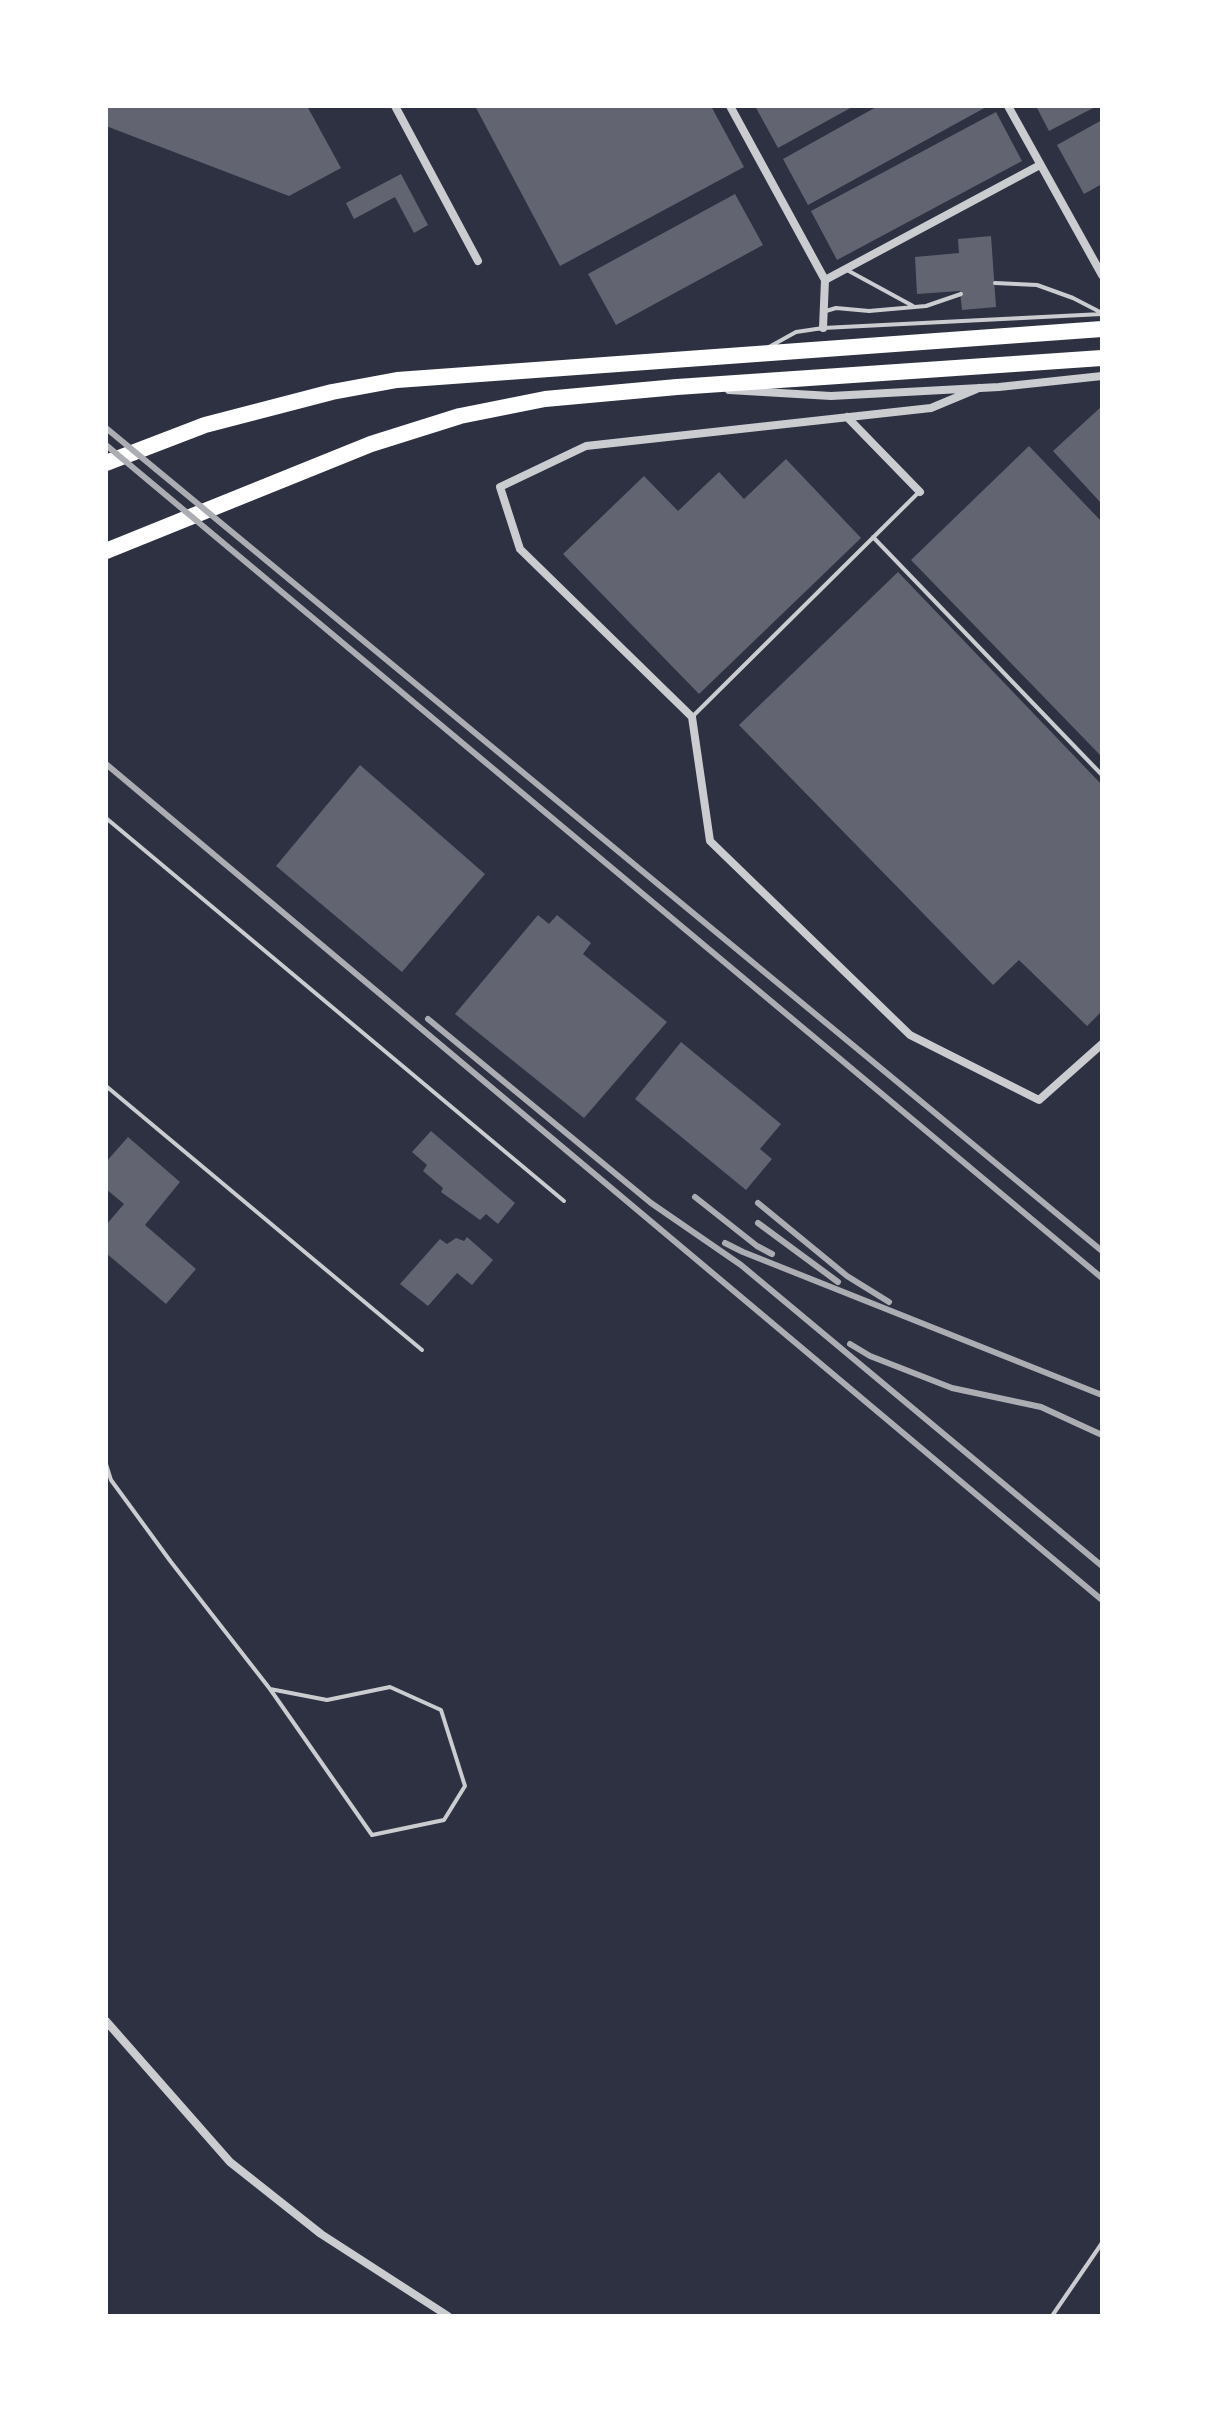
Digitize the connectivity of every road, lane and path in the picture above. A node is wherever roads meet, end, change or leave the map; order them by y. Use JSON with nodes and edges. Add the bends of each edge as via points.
{"nodes":[{"id":1,"x":395,"y":106,"type":"edge"},
{"id":2,"x":730,"y":106,"type":"edge"},
{"id":3,"x":1008,"y":106,"type":"edge"},
{"id":4,"x":1040,"y":165,"type":"junction"},
{"id":5,"x":478,"y":261,"type":"dead end"},
{"id":6,"x":846,"y":269,"type":"junction"},
{"id":7,"x":1102,"y":275,"type":"edge"},
{"id":8,"x":825,"y":280,"type":"junction"},
{"id":9,"x":995,"y":283,"type":"dead end"},
{"id":10,"x":961,"y":294,"type":"dead end"},
{"id":11,"x":915,"y":307,"type":"junction"},
{"id":12,"x":824,"y":312,"type":"junction"},
{"id":13,"x":1102,"y":314,"type":"edge"},
{"id":14,"x":823,"y":328,"type":"junction"},
{"id":15,"x":1102,"y":329,"type":"edge"},
{"id":16,"x":757,"y":353,"type":"junction"},
{"id":17,"x":1102,"y":358,"type":"edge"},
{"id":18,"x":1101,"y":377,"type":"edge"},
{"id":19,"x":677,"y":387,"type":"junction"},
{"id":20,"x":979,"y":388,"type":"junction"},
{"id":21,"x":847,"y":417,"type":"junction"},
{"id":22,"x":106,"y":463,"type":"edge"},
{"id":23,"x":920,"y":492,"type":"joint"},
{"id":24,"x":873,"y":537,"type":"junction"},
{"id":25,"x":106,"y":551,"type":"edge"},
{"id":26,"x":692,"y":717,"type":"junction"},
{"id":27,"x":1102,"y":775,"type":"edge"},
{"id":28,"x":106,"y":818,"type":"edge"},
{"id":29,"x":116,"y":827,"type":"junction"},
{"id":30,"x":106,"y":831,"type":"edge"},
{"id":31,"x":1102,"y":1044,"type":"edge"},
{"id":32,"x":106,"y":1086,"type":"edge"},
{"id":33,"x":564,"y":1201,"type":"dead end"},
{"id":34,"x":422,"y":1350,"type":"dead end"},
{"id":35,"x":106,"y":1464,"type":"edge"},
{"id":36,"x":270,"y":1689,"type":"junction"},
{"id":37,"x":106,"y":2021,"type":"edge"},
{"id":38,"x":1102,"y":2243,"type":"edge"},
{"id":39,"x":448,"y":2316,"type":"edge"},
{"id":40,"x":1052,"y":2316,"type":"edge"}],
"edges":[{"from":1,"to":5,"type":"street"},
{"from":2,"to":8,"type":"street"},
{"from":3,"to":4,"type":"street"},
{"from":4,"to":6,"type":"street"},
{"from":4,"to":7,"type":"street"},
{"from":6,"to":8,"type":"street"},
{"from":6,"to":11,"type":"lane"},
{"from":8,"to":12,"type":"street"},
{"from":9,"to":13,"type":"lane","via":[[1037,285]]},
{"from":10,"to":11,"type":"lane"},
{"from":11,"to":12,"type":"lane"},
{"from":12,"to":14,"type":"street"},
{"from":13,"to":14,"type":"lane"},
{"from":14,"to":16,"type":"lane","via":[[796,332]]},
{"from":15,"to":16,"type":"highway"},
{"from":16,"to":22,"type":"highway","via":[[397,380],[205,425]]},
{"from":17,"to":19,"type":"highway"},
{"from":18,"to":20,"type":"street"},
{"from":19,"to":20,"type":"street","via":[[831,396]]},
{"from":19,"to":25,"type":"highway","via":[[545,399],[460,416],[371,444]]},
{"from":20,"to":21,"type":"street","via":[[931,408]]},
{"from":21,"to":23,"type":"street"},
{"from":21,"to":26,"type":"street","via":[[586,446],[500,487],[520,549]]},
{"from":23,"to":24,"type":"lane"},
{"from":24,"to":26,"type":"lane"},
{"from":24,"to":27,"type":"lane"},
{"from":26,"to":31,"type":"street","via":[[710,841],[910,1035],[1039,1100]]},
{"from":28,"to":29,"type":"lane"},
{"from":29,"to":30,"type":"lane"},
{"from":29,"to":33,"type":"lane"},
{"from":32,"to":34,"type":"lane"},
{"from":35,"to":36,"type":"lane","via":[[111,1480]]},
{"from":36,"to":36,"type":"lane","via":[[372,1835],[444,1820],[465,1786],[441,1710],[390,1687],[327,1700]]},
{"from":37,"to":39,"type":"street","via":[[230,2162],[321,2234]]},
{"from":38,"to":40,"type":"lane"}]}
